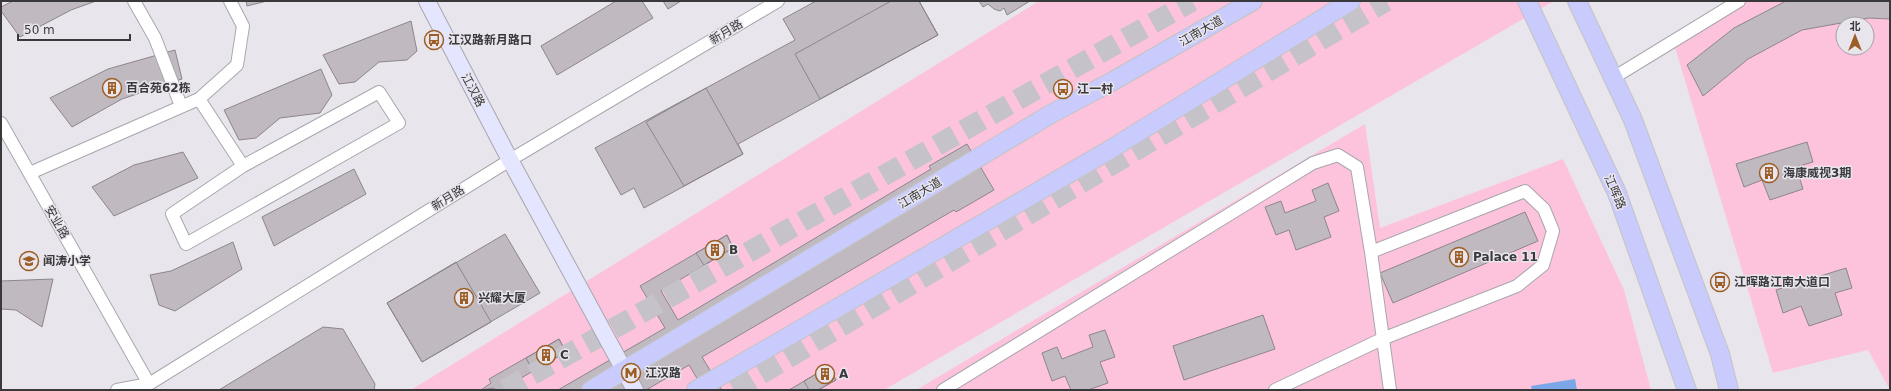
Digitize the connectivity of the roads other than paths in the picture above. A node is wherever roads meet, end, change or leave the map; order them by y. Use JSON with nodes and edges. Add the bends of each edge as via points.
{"nodes":[{"id":1,"x":134,"y":1,"type":"edge"},
{"id":2,"x":230,"y":1,"type":"edge"},
{"id":3,"x":427,"y":1,"type":"edge"},
{"id":4,"x":778,"y":1,"type":"edge"},
{"id":5,"x":1253,"y":1,"type":"edge"},
{"id":6,"x":1351,"y":1,"type":"edge"},
{"id":7,"x":1527,"y":1,"type":"edge"},
{"id":8,"x":1577,"y":1,"type":"edge"},
{"id":9,"x":1739,"y":1,"type":"edge"},
{"id":10,"x":1613,"y":78,"type":"junction"},
{"id":11,"x":199,"y":99,"type":"junction"},
{"id":12,"x":182,"y":106,"type":"junction"},
{"id":13,"x":1,"y":123,"type":"edge"},
{"id":14,"x":510,"y":160,"type":"junction"},
{"id":15,"x":243,"y":166,"type":"junction"},
{"id":16,"x":30,"y":174,"type":"junction"},
{"id":17,"x":1371,"y":252,"type":"junction"},
{"id":18,"x":1382,"y":339,"type":"junction"},
{"id":19,"x":625,"y":370,"type":"junction"},
{"id":20,"x":150,"y":384,"type":"junction"},
{"id":21,"x":118,"y":390,"type":"edge"},
{"id":22,"x":591,"y":390,"type":"edge"},
{"id":23,"x":635,"y":390,"type":"edge"},
{"id":24,"x":696,"y":390,"type":"edge"},
{"id":25,"x":943,"y":390,"type":"edge"},
{"id":26,"x":1275,"y":390,"type":"edge"},
{"id":27,"x":1390,"y":390,"type":"edge"},
{"id":28,"x":1687,"y":390,"type":"edge"},
{"id":29,"x":1729,"y":390,"type":"edge"}],
"edges":[{"from":1,"to":12,"type":"street","via":[[155,38]]},
{"from":2,"to":11,"type":"street","via":[[243,26],[237,65]]},
{"from":3,"to":14,"type":"street","name":"江汉路"},
{"from":4,"to":14,"type":"street","name":"新月路"},
{"from":5,"to":19,"type":"main road","name":"江南大道","via":[[1113,82],[1051,114]]},
{"from":6,"to":24,"type":"main road","via":[[1106,152]]},
{"from":7,"to":28,"type":"main road","name":"江晖路","via":[[1617,193]]},
{"from":8,"to":10,"type":"main road"},
{"from":9,"to":10,"type":"street"},
{"from":10,"to":29,"type":"main road","via":[[1639,134],[1720,354]]},
{"from":11,"to":12,"type":"street"},
{"from":11,"to":15,"type":"street"},
{"from":12,"to":16,"type":"street"},
{"from":13,"to":16,"type":"street","name":"安业路"},
{"from":14,"to":19,"type":"street","name":"江汉路"},
{"from":14,"to":20,"type":"street","name":"新月路"},
{"from":15,"to":15,"type":"street","via":[[172,214],[186,244],[400,123],[379,92]]},
{"from":16,"to":20,"type":"street","name":"安业路"},
{"from":17,"to":18,"type":"street"},
{"from":17,"to":18,"type":"street","via":[[1525,191],[1544,209],[1553,231],[1543,265],[1518,286]]},
{"from":17,"to":25,"type":"street","via":[[1357,167],[1338,155],[1313,163]]},
{"from":18,"to":26,"type":"street"},
{"from":18,"to":27,"type":"street"},
{"from":19,"to":22,"type":"main road","name":"江南大道"},
{"from":19,"to":23,"type":"street","name":"江汉路"},
{"from":20,"to":21,"type":"street","name":"新月路"}]}
